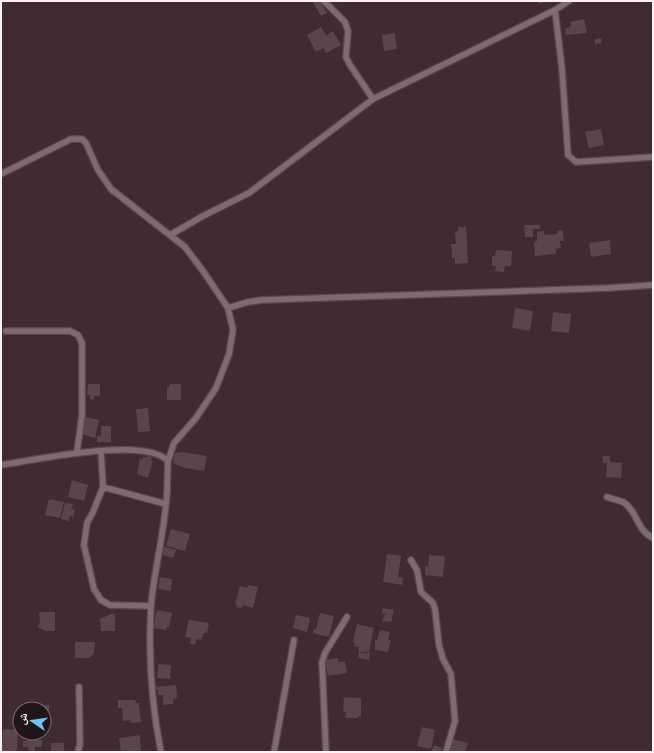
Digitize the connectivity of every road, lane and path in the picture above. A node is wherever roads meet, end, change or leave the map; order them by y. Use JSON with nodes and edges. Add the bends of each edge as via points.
{"nodes":[{"id":1,"x":324,"y":1,"type":"edge"},
{"id":2,"x":569,"y":1,"type":"edge"},
{"id":3,"x":555,"y":10,"type":"junction"},
{"id":4,"x":373,"y":99,"type":"junction"},
{"id":5,"x":653,"y":157,"type":"edge"},
{"id":6,"x":1,"y":174,"type":"edge"},
{"id":7,"x":170,"y":235,"type":"junction"},
{"id":8,"x":653,"y":285,"type":"edge"},
{"id":9,"x":228,"y":308,"type":"junction"},
{"id":10,"x":6,"y":332,"type":"dead end"},
{"id":11,"x":101,"y":451,"type":"junction"},
{"id":12,"x":77,"y":452,"type":"junction"},
{"id":13,"x":168,"y":461,"type":"junction"},
{"id":14,"x":1,"y":465,"type":"edge"},
{"id":15,"x":103,"y":487,"type":"junction"},
{"id":16,"x":607,"y":497,"type":"dead end"},
{"id":17,"x":166,"y":504,"type":"junction"},
{"id":18,"x":653,"y":538,"type":"edge"},
{"id":19,"x":412,"y":560,"type":"dead end"},
{"id":20,"x":151,"y":606,"type":"junction"},
{"id":21,"x":347,"y":617,"type":"dead end"},
{"id":22,"x":294,"y":640,"type":"dead end"},
{"id":23,"x":79,"y":687,"type":"dead end"},
{"id":24,"x":78,"y":752,"type":"edge"},
{"id":25,"x":162,"y":752,"type":"edge"},
{"id":26,"x":274,"y":752,"type":"edge"},
{"id":27,"x":326,"y":752,"type":"edge"},
{"id":28,"x":446,"y":752,"type":"edge"}],
"edges":[{"from":1,"to":4,"type":"street","via":[[345,22],[348,31],[346,57]]},
{"from":2,"to":3,"type":"street"},
{"from":3,"to":4,"type":"street"},
{"from":3,"to":5,"type":"street","via":[[568,155],[576,162]]},
{"from":4,"to":7,"type":"street","via":[[250,193]]},
{"from":6,"to":7,"type":"street","via":[[71,139],[82,139],[104,181],[111,189]]},
{"from":7,"to":9,"type":"street","via":[[185,248]]},
{"from":8,"to":9,"type":"street","via":[[262,300]]},
{"from":9,"to":13,"type":"street","via":[[233,330],[229,354],[216,388],[196,418],[174,443]]},
{"from":10,"to":12,"type":"street","via":[[70,331],[80,338],[82,415]]},
{"from":11,"to":12,"type":"street"},
{"from":11,"to":13,"type":"street","via":[[155,453]]},
{"from":11,"to":15,"type":"street"},
{"from":12,"to":14,"type":"street"},
{"from":13,"to":17,"type":"street"},
{"from":15,"to":17,"type":"street"},
{"from":15,"to":20,"type":"street","via":[[87,523],[84,545],[94,588],[101,600],[110,605]]},
{"from":16,"to":18,"type":"street","via":[[623,502],[641,528]]},
{"from":17,"to":20,"type":"street"},
{"from":19,"to":28,"type":"street","via":[[417,570],[421,592],[436,609],[439,645],[451,674],[454,721]]},
{"from":20,"to":25,"type":"street","via":[[150,671],[153,714]]},
{"from":21,"to":27,"type":"street","via":[[322,662]]},
{"from":22,"to":26,"type":"street"},
{"from":23,"to":24,"type":"street"}]}
